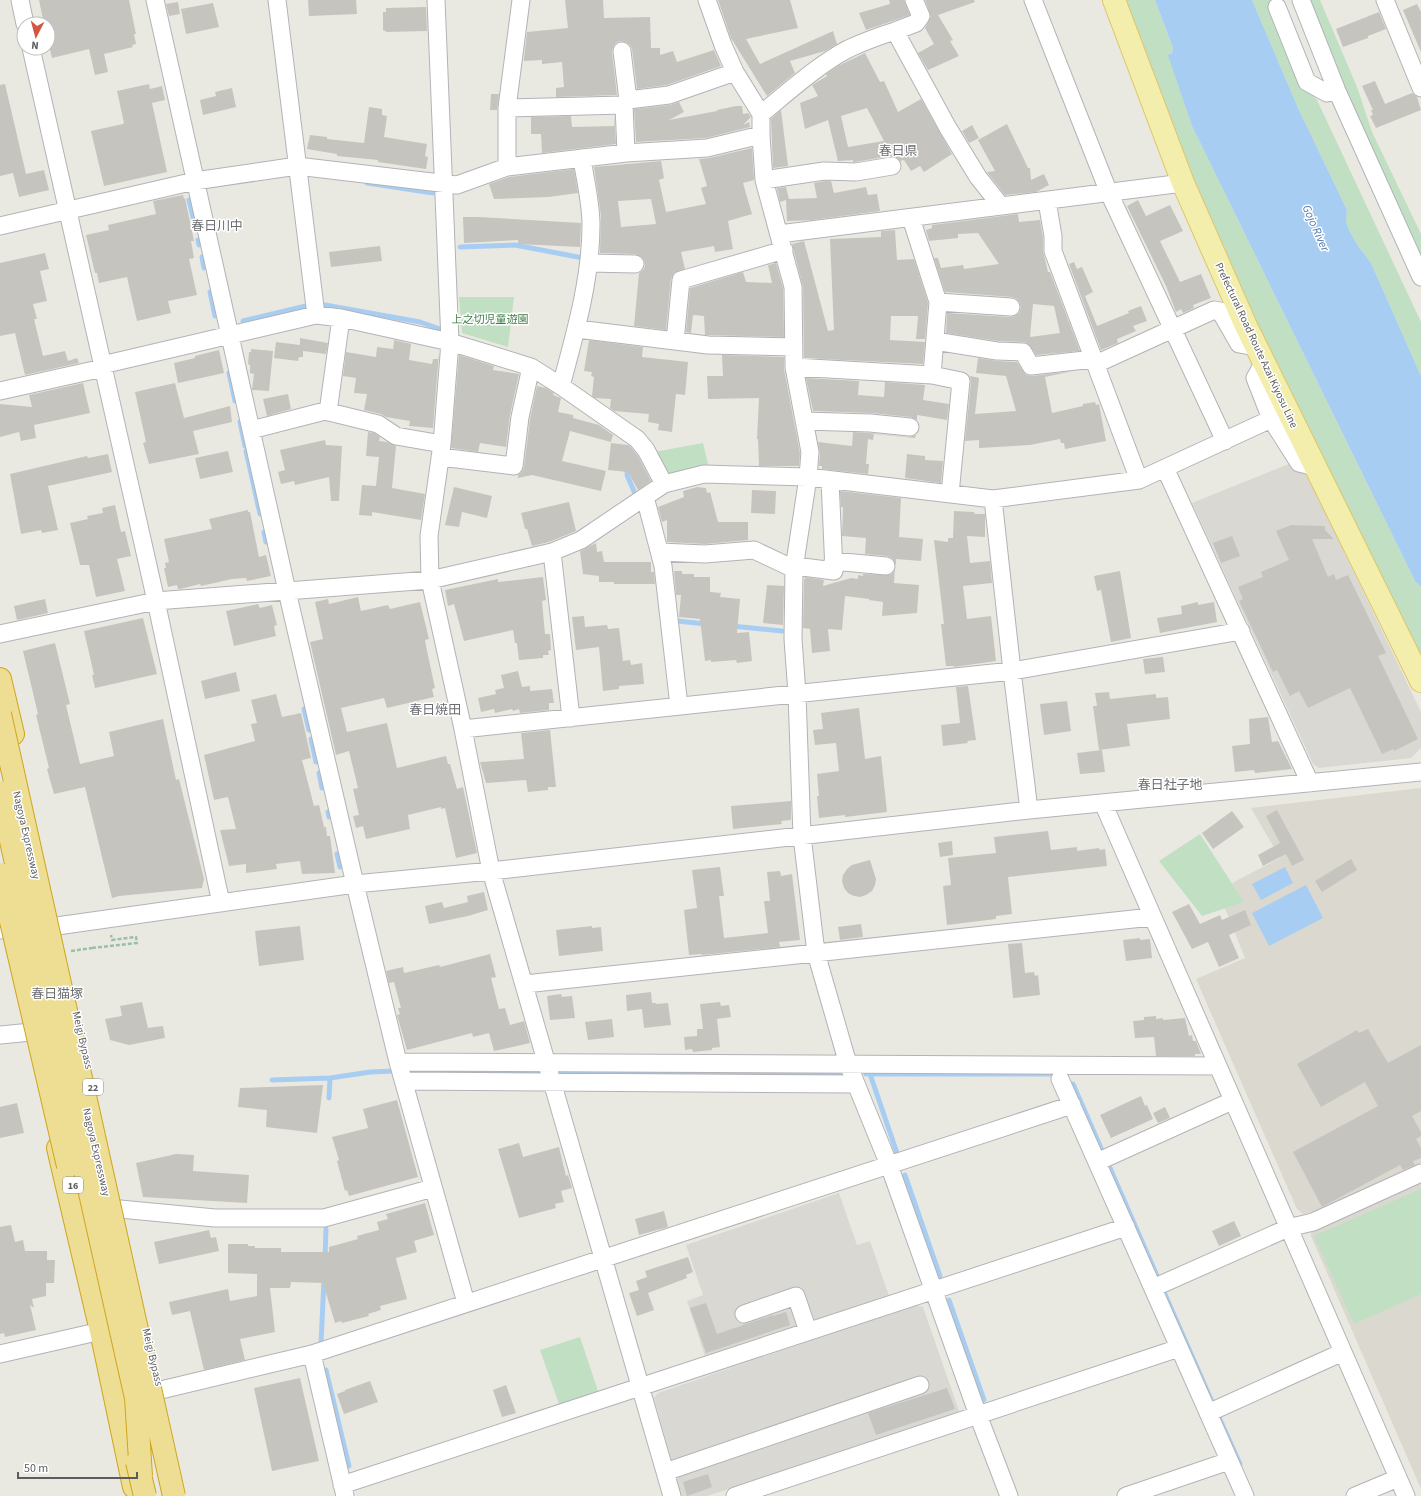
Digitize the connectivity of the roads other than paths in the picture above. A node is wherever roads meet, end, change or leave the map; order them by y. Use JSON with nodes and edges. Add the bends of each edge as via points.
{"nodes":[{"id":1,"x":20,"y":0,"type":"edge"},
{"id":2,"x":155,"y":0,"type":"edge"},
{"id":3,"x":277,"y":0,"type":"edge"},
{"id":4,"x":436,"y":0,"type":"edge"},
{"id":5,"x":521,"y":0,"type":"edge"},
{"id":6,"x":707,"y":0,"type":"edge"},
{"id":7,"x":914,"y":0,"type":"edge"},
{"id":8,"x":1033,"y":0,"type":"edge"},
{"id":9,"x":1114,"y":0,"type":"edge"},
{"id":10,"x":1301,"y":0,"type":"edge"},
{"id":11,"x":1385,"y":0,"type":"edge"},
{"id":12,"x":1278,"y":7,"type":"dead end"},
{"id":13,"x":23,"y":16,"type":"edge"},
{"id":14,"x":894,"y":31,"type":"junction"},
{"id":15,"x":622,"y":50,"type":"dead end"},
{"id":16,"x":33,"y":56,"type":"edge"},
{"id":17,"x":1415,"y":56,"type":"edge"},
{"id":18,"x":735,"y":72,"type":"junction"},
{"id":19,"x":1421,"y":88,"type":"edge"},
{"id":20,"x":1337,"y":91,"type":"junction"},
{"id":21,"x":626,"y":102,"type":"junction"},
{"id":22,"x":507,"y":108,"type":"junction"},
{"id":23,"x":761,"y":114,"type":"junction"},
{"id":24,"x":761,"y":135,"type":"junction"},
{"id":25,"x":626,"y":153,"type":"junction"},
{"id":26,"x":582,"y":158,"type":"junction"},
{"id":27,"x":297,"y":166,"type":"junction"},
{"id":28,"x":892,"y":166,"type":"dead end"},
{"id":29,"x":507,"y":167,"type":"junction"},
{"id":30,"x":764,"y":180,"type":"junction"},
{"id":31,"x":196,"y":182,"type":"junction"},
{"id":32,"x":443,"y":183,"type":"junction"},
{"id":33,"x":1183,"y":183,"type":"junction"},
{"id":34,"x":1109,"y":193,"type":"junction"},
{"id":35,"x":1047,"y":201,"type":"junction"},
{"id":36,"x":1001,"y":206,"type":"junction"},
{"id":37,"x":68,"y":210,"type":"junction"},
{"id":38,"x":911,"y":218,"type":"junction"},
{"id":39,"x":0,"y":226,"type":"edge"},
{"id":40,"x":782,"y":242,"type":"junction"},
{"id":41,"x":589,"y":263,"type":"junction"},
{"id":42,"x":634,"y":264,"type":"dead end"},
{"id":43,"x":1421,"y":277,"type":"edge"},
{"id":44,"x":938,"y":302,"type":"junction"},
{"id":45,"x":1011,"y":307,"type":"dead end"},
{"id":46,"x":316,"y":315,"type":"junction"},
{"id":47,"x":341,"y":318,"type":"junction"},
{"id":48,"x":576,"y":329,"type":"junction"},
{"id":49,"x":1172,"y":329,"type":"junction"},
{"id":50,"x":230,"y":335,"type":"junction"},
{"id":51,"x":676,"y":341,"type":"junction"},
{"id":52,"x":935,"y":341,"type":"junction"},
{"id":53,"x":450,"y":342,"type":"junction"},
{"id":54,"x":794,"y":347,"type":"junction"},
{"id":55,"x":1260,"y":354,"type":"junction"},
{"id":56,"x":1095,"y":361,"type":"junction"},
{"id":57,"x":103,"y":366,"type":"junction"},
{"id":58,"x":531,"y":367,"type":"junction"},
{"id":59,"x":794,"y":367,"type":"junction"},
{"id":60,"x":932,"y":375,"type":"junction"},
{"id":61,"x":561,"y":386,"type":"junction"},
{"id":62,"x":0,"y":391,"type":"edge"},
{"id":63,"x":328,"y":412,"type":"junction"},
{"id":64,"x":1271,"y":419,"type":"junction"},
{"id":65,"x":804,"y":421,"type":"junction"},
{"id":66,"x":910,"y":427,"type":"dead end"},
{"id":67,"x":251,"y":430,"type":"junction"},
{"id":68,"x":1225,"y":441,"type":"junction"},
{"id":69,"x":441,"y":450,"type":"junction"},
{"id":70,"x":1316,"y":467,"type":"junction"},
{"id":71,"x":1165,"y":468,"type":"junction"},
{"id":72,"x":808,"y":477,"type":"junction"},
{"id":73,"x":830,"y":480,"type":"junction"},
{"id":74,"x":1139,"y":480,"type":"junction"},
{"id":75,"x":664,"y":484,"type":"junction"},
{"id":76,"x":950,"y":494,"type":"junction"},
{"id":77,"x":645,"y":497,"type":"junction"},
{"id":78,"x":993,"y":499,"type":"junction"},
{"id":79,"x":552,"y":552,"type":"junction"},
{"id":80,"x":660,"y":552,"type":"junction"},
{"id":81,"x":833,"y":561,"type":"junction"},
{"id":82,"x":886,"y":566,"type":"dead end"},
{"id":83,"x":795,"y":568,"type":"junction"},
{"id":84,"x":430,"y":580,"type":"junction"},
{"id":85,"x":287,"y":591,"type":"junction"},
{"id":86,"x":156,"y":601,"type":"junction"},
{"id":87,"x":1241,"y":631,"type":"junction"},
{"id":88,"x":0,"y":634,"type":"edge"},
{"id":89,"x":1012,"y":671,"type":"junction"},
{"id":90,"x":0,"y":679,"type":"edge"},
{"id":91,"x":1421,"y":681,"type":"edge"},
{"id":92,"x":797,"y":694,"type":"junction"},
{"id":93,"x":679,"y":706,"type":"junction"},
{"id":94,"x":0,"y":714,"type":"edge"},
{"id":95,"x":571,"y":718,"type":"junction"},
{"id":96,"x":463,"y":729,"type":"junction"},
{"id":97,"x":1421,"y":772,"type":"edge"},
{"id":98,"x":1310,"y":782,"type":"junction"},
{"id":99,"x":0,"y":792,"type":"edge"},
{"id":100,"x":1103,"y":803,"type":"junction"},
{"id":101,"x":1029,"y":810,"type":"junction"},
{"id":102,"x":802,"y":836,"type":"junction"},
{"id":103,"x":492,"y":871,"type":"junction"},
{"id":104,"x":0,"y":874,"type":"edge"},
{"id":105,"x":355,"y":884,"type":"junction"},
{"id":106,"x":0,"y":900,"type":"edge"},
{"id":107,"x":220,"y":903,"type":"junction"},
{"id":108,"x":1152,"y":917,"type":"junction"},
{"id":109,"x":57,"y":926,"type":"junction"},
{"id":110,"x":3,"y":930,"type":"edge"},
{"id":111,"x":816,"y":953,"type":"junction"},
{"id":112,"x":525,"y":984,"type":"junction"},
{"id":113,"x":31,"y":1032,"type":"junction"},
{"id":114,"x":0,"y":1035,"type":"edge"},
{"id":115,"x":398,"y":1062,"type":"junction"},
{"id":116,"x":548,"y":1064,"type":"junction"},
{"id":117,"x":848,"y":1064,"type":"junction"},
{"id":118,"x":1217,"y":1066,"type":"junction"},
{"id":119,"x":1060,"y":1079,"type":"dead end"},
{"id":120,"x":404,"y":1081,"type":"junction"},
{"id":121,"x":553,"y":1082,"type":"junction"},
{"id":122,"x":856,"y":1084,"type":"junction"},
{"id":123,"x":1232,"y":1101,"type":"junction"},
{"id":124,"x":1072,"y":1105,"type":"junction"},
{"id":125,"x":1097,"y":1162,"type":"junction"},
{"id":126,"x":889,"y":1165,"type":"junction"},
{"id":127,"x":1421,"y":1173,"type":"edge"},
{"id":128,"x":434,"y":1188,"type":"junction"},
{"id":129,"x":120,"y":1209,"type":"junction"},
{"id":130,"x":1126,"y":1227,"type":"junction"},
{"id":131,"x":1288,"y":1228,"type":"junction"},
{"id":132,"x":604,"y":1258,"type":"junction"},
{"id":133,"x":1153,"y":1288,"type":"junction"},
{"id":134,"x":933,"y":1290,"type":"junction"},
{"id":135,"x":466,"y":1303,"type":"junction"},
{"id":136,"x":744,"y":1314,"type":"dead end"},
{"id":137,"x":101,"y":1331,"type":"junction"},
{"id":138,"x":808,"y":1331,"type":"junction"},
{"id":139,"x":1179,"y":1348,"type":"junction"},
{"id":140,"x":1343,"y":1352,"type":"junction"},
{"id":141,"x":0,"y":1354,"type":"edge"},
{"id":142,"x":312,"y":1354,"type":"junction"},
{"id":143,"x":920,"y":1385,"type":"dead end"},
{"id":144,"x":641,"y":1386,"type":"junction"},
{"id":145,"x":161,"y":1390,"type":"junction"},
{"id":146,"x":1208,"y":1412,"type":"junction"},
{"id":147,"x":978,"y":1415,"type":"junction"},
{"id":148,"x":1229,"y":1461,"type":"junction"},
{"id":149,"x":665,"y":1472,"type":"junction"},
{"id":150,"x":1398,"y":1478,"type":"junction"},
{"id":151,"x":141,"y":1489,"type":"edge"},
{"id":152,"x":343,"y":1491,"type":"edge"},
{"id":153,"x":174,"y":1496,"type":"edge"},
{"id":154,"x":185,"y":1496,"type":"edge"},
{"id":155,"x":672,"y":1496,"type":"edge"},
{"id":156,"x":735,"y":1496,"type":"edge"},
{"id":157,"x":1009,"y":1496,"type":"edge"},
{"id":158,"x":1126,"y":1496,"type":"edge"},
{"id":159,"x":1245,"y":1496,"type":"edge"},
{"id":160,"x":1355,"y":1496,"type":"edge"},
{"id":161,"x":1406,"y":1496,"type":"edge"}],
"edges":[{"from":1,"to":13,"type":"street"},
{"from":2,"to":31,"type":"street"},
{"from":3,"to":27,"type":"street"},
{"from":4,"to":32,"type":"street"},
{"from":5,"to":22,"type":"street"},
{"from":6,"to":18,"type":"street"},
{"from":7,"to":14,"type":"street","via":[[921,16],[916,23]]},
{"from":8,"to":34,"type":"street"},
{"from":9,"to":33,"type":"main road","name":"Prefectural Road Route Azai Kiyosu Line"},
{"from":10,"to":20,"type":"street"},
{"from":11,"to":17,"type":"street"},
{"from":12,"to":20,"type":"street","via":[[1307,82],[1327,93]]},
{"from":14,"to":23,"type":"street","via":[[847,50]]},
{"from":14,"to":36,"type":"street","via":[[978,178]]},
{"from":15,"to":21,"type":"street"},
{"from":16,"to":37,"type":"street"},
{"from":17,"to":19,"type":"street"},
{"from":18,"to":21,"type":"street","via":[[669,95]]},
{"from":18,"to":23,"type":"street"},
{"from":20,"to":43,"type":"street"},
{"from":21,"to":22,"type":"street"},
{"from":21,"to":25,"type":"street"},
{"from":22,"to":29,"type":"street"},
{"from":23,"to":24,"type":"street"},
{"from":24,"to":25,"type":"street","via":[[707,148]]},
{"from":24,"to":30,"type":"street"},
{"from":25,"to":26,"type":"street"},
{"from":26,"to":29,"type":"street"},
{"from":26,"to":41,"type":"street","via":[[591,224]]},
{"from":27,"to":31,"type":"street"},
{"from":27,"to":32,"type":"street"},
{"from":27,"to":46,"type":"street"},
{"from":28,"to":30,"type":"street","via":[[856,172],[824,171]]},
{"from":29,"to":32,"type":"street","via":[[457,185]]},
{"from":30,"to":40,"type":"street"},
{"from":31,"to":37,"type":"street"},
{"from":31,"to":50,"type":"street"},
{"from":32,"to":53,"type":"street"},
{"from":33,"to":34,"type":"street"},
{"from":33,"to":55,"type":"main road","name":"Prefectural Road Route Azai Kiyosu Line"},
{"from":34,"to":35,"type":"street"},
{"from":34,"to":49,"type":"street"},
{"from":35,"to":36,"type":"street"},
{"from":35,"to":56,"type":"street","via":[[1053,252]]},
{"from":36,"to":38,"type":"street"},
{"from":37,"to":39,"type":"street"},
{"from":37,"to":57,"type":"street"},
{"from":38,"to":40,"type":"street"},
{"from":38,"to":44,"type":"street"},
{"from":40,"to":51,"type":"street","via":[[682,280]]},
{"from":40,"to":54,"type":"street","via":[[793,287]]},
{"from":41,"to":42,"type":"street"},
{"from":41,"to":48,"type":"street"},
{"from":44,"to":45,"type":"street"},
{"from":44,"to":52,"type":"street"},
{"from":46,"to":47,"type":"street"},
{"from":46,"to":50,"type":"street"},
{"from":47,"to":53,"type":"street"},
{"from":47,"to":63,"type":"street"},
{"from":48,"to":51,"type":"street"},
{"from":48,"to":61,"type":"street"},
{"from":49,"to":55,"type":"street","via":[[1214,310],[1220,311],[1239,344]]},
{"from":49,"to":56,"type":"street"},
{"from":49,"to":68,"type":"street"},
{"from":50,"to":57,"type":"street"},
{"from":50,"to":67,"type":"street"},
{"from":51,"to":54,"type":"street","via":[[708,345]]},
{"from":52,"to":56,"type":"street","via":[[997,351],[1023,352],[1031,366]]},
{"from":52,"to":60,"type":"street"},
{"from":53,"to":58,"type":"street"},
{"from":53,"to":69,"type":"street"},
{"from":54,"to":59,"type":"street"},
{"from":55,"to":64,"type":"street","via":[[1255,378]]},
{"from":55,"to":70,"type":"main road","name":"Prefectural Road Route Azai Kiyosu Line"},
{"from":56,"to":74,"type":"street"},
{"from":57,"to":62,"type":"street"},
{"from":57,"to":86,"type":"street"},
{"from":58,"to":61,"type":"street"},
{"from":58,"to":69,"type":"street","via":[[520,417],[514,466]]},
{"from":59,"to":60,"type":"street"},
{"from":59,"to":65,"type":"street"},
{"from":60,"to":76,"type":"street","via":[[961,381]]},
{"from":61,"to":75,"type":"street","via":[[637,439],[646,450]]},
{"from":63,"to":67,"type":"street"},
{"from":63,"to":69,"type":"street","via":[[378,424],[396,436]]},
{"from":64,"to":68,"type":"street"},
{"from":64,"to":70,"type":"street","via":[[1299,463]]},
{"from":65,"to":66,"type":"street"},
{"from":65,"to":72,"type":"street","via":[[810,452]]},
{"from":67,"to":85,"type":"street"},
{"from":68,"to":71,"type":"street"},
{"from":69,"to":84,"type":"street","via":[[429,536]]},
{"from":70,"to":91,"type":"main road","name":"Prefectural Road Route Azai Kiyosu Line"},
{"from":71,"to":74,"type":"street"},
{"from":71,"to":87,"type":"street"},
{"from":72,"to":73,"type":"street"},
{"from":72,"to":75,"type":"street","via":[[704,474]]},
{"from":72,"to":83,"type":"street"},
{"from":73,"to":76,"type":"street"},
{"from":73,"to":81,"type":"street"},
{"from":74,"to":78,"type":"street"},
{"from":75,"to":77,"type":"street"},
{"from":76,"to":78,"type":"street"},
{"from":77,"to":79,"type":"street","via":[[581,540]]},
{"from":77,"to":80,"type":"street"},
{"from":78,"to":89,"type":"street"},
{"from":79,"to":84,"type":"street"},
{"from":79,"to":95,"type":"street"},
{"from":80,"to":83,"type":"street","via":[[704,554],[754,550]]},
{"from":80,"to":93,"type":"street"},
{"from":81,"to":82,"type":"street"},
{"from":81,"to":83,"type":"street","via":[[834,571]]},
{"from":83,"to":92,"type":"street","via":[[793,639]]},
{"from":84,"to":85,"type":"street"},
{"from":84,"to":96,"type":"street"},
{"from":85,"to":86,"type":"street"},
{"from":85,"to":105,"type":"street"},
{"from":86,"to":88,"type":"street"},
{"from":86,"to":107,"type":"street"},
{"from":87,"to":89,"type":"street"},
{"from":87,"to":98,"type":"street"},
{"from":89,"to":92,"type":"street"},
{"from":89,"to":101,"type":"street"},
{"from":90,"to":109,"type":"highway","name":"Meigi Bypass","number":"22"},
{"from":92,"to":93,"type":"street"},
{"from":92,"to":102,"type":"street"},
{"from":93,"to":95,"type":"street"},
{"from":94,"to":153,"type":"highway","name":"Nagoya Expressway","bridge":true},
{"from":95,"to":96,"type":"street"},
{"from":96,"to":103,"type":"street"},
{"from":97,"to":98,"type":"street"},
{"from":98,"to":100,"type":"street"},
{"from":99,"to":151,"type":"highway","bridge":true,"via":[[136,1398]]},
{"from":100,"to":101,"type":"street"},
{"from":100,"to":108,"type":"street"},
{"from":101,"to":102,"type":"street"},
{"from":102,"to":103,"type":"street"},
{"from":102,"to":111,"type":"street"},
{"from":103,"to":105,"type":"street"},
{"from":103,"to":112,"type":"street"},
{"from":104,"to":151,"type":"highway","number":"16","bridge":true},
{"from":105,"to":107,"type":"street"},
{"from":105,"to":115,"type":"street"},
{"from":106,"to":110,"type":"highway"},
{"from":107,"to":109,"type":"street"},
{"from":108,"to":111,"type":"street"},
{"from":108,"to":118,"type":"street"},
{"from":109,"to":110,"type":"street"},
{"from":109,"to":129,"type":"highway","name":"Meigi Bypass","number":"22"},
{"from":110,"to":113,"type":"highway"},
{"from":111,"to":112,"type":"street"},
{"from":111,"to":117,"type":"street"},
{"from":112,"to":116,"type":"street"},
{"from":113,"to":114,"type":"street"},
{"from":113,"to":137,"type":"highway"},
{"from":115,"to":116,"type":"street"},
{"from":115,"to":120,"type":"street"},
{"from":116,"to":117,"type":"street"},
{"from":116,"to":121,"type":"street"},
{"from":117,"to":118,"type":"street"},
{"from":117,"to":122,"type":"street"},
{"from":118,"to":123,"type":"street"},
{"from":119,"to":124,"type":"street"},
{"from":120,"to":121,"type":"street"},
{"from":120,"to":128,"type":"street"},
{"from":121,"to":122,"type":"street"},
{"from":121,"to":132,"type":"street"},
{"from":122,"to":126,"type":"street"},
{"from":123,"to":125,"type":"street"},
{"from":123,"to":131,"type":"street"},
{"from":124,"to":125,"type":"street"},
{"from":124,"to":126,"type":"street"},
{"from":125,"to":130,"type":"street"},
{"from":126,"to":132,"type":"street"},
{"from":126,"to":134,"type":"street"},
{"from":127,"to":131,"type":"street","via":[[1313,1222]]},
{"from":128,"to":129,"type":"street","via":[[324,1218],[215,1218]]},
{"from":128,"to":135,"type":"street"},
{"from":129,"to":145,"type":"highway","name":"Meigi Bypass","number":"22"},
{"from":130,"to":133,"type":"street"},
{"from":130,"to":134,"type":"street"},
{"from":131,"to":133,"type":"street"},
{"from":131,"to":140,"type":"street"},
{"from":132,"to":135,"type":"street"},
{"from":132,"to":144,"type":"street"},
{"from":133,"to":139,"type":"street"},
{"from":134,"to":138,"type":"street"},
{"from":134,"to":147,"type":"street"},
{"from":135,"to":142,"type":"street"},
{"from":136,"to":138,"type":"street","via":[[796,1296]]},
{"from":137,"to":141,"type":"street"},
{"from":137,"to":151,"type":"highway"},
{"from":138,"to":144,"type":"street"},
{"from":139,"to":146,"type":"street"},
{"from":139,"to":147,"type":"street"},
{"from":140,"to":146,"type":"street"},
{"from":140,"to":150,"type":"street"},
{"from":142,"to":145,"type":"street"},
{"from":142,"to":152,"type":"street"},
{"from":143,"to":149,"type":"street"},
{"from":144,"to":149,"type":"street"},
{"from":144,"to":152,"type":"street"},
{"from":145,"to":154,"type":"highway","name":"Meigi Bypass","number":"22"},
{"from":146,"to":148,"type":"street"},
{"from":147,"to":156,"type":"street"},
{"from":147,"to":157,"type":"street"},
{"from":148,"to":158,"type":"street"},
{"from":148,"to":159,"type":"street"},
{"from":149,"to":155,"type":"street"},
{"from":150,"to":160,"type":"street"},
{"from":150,"to":161,"type":"street"}]}
